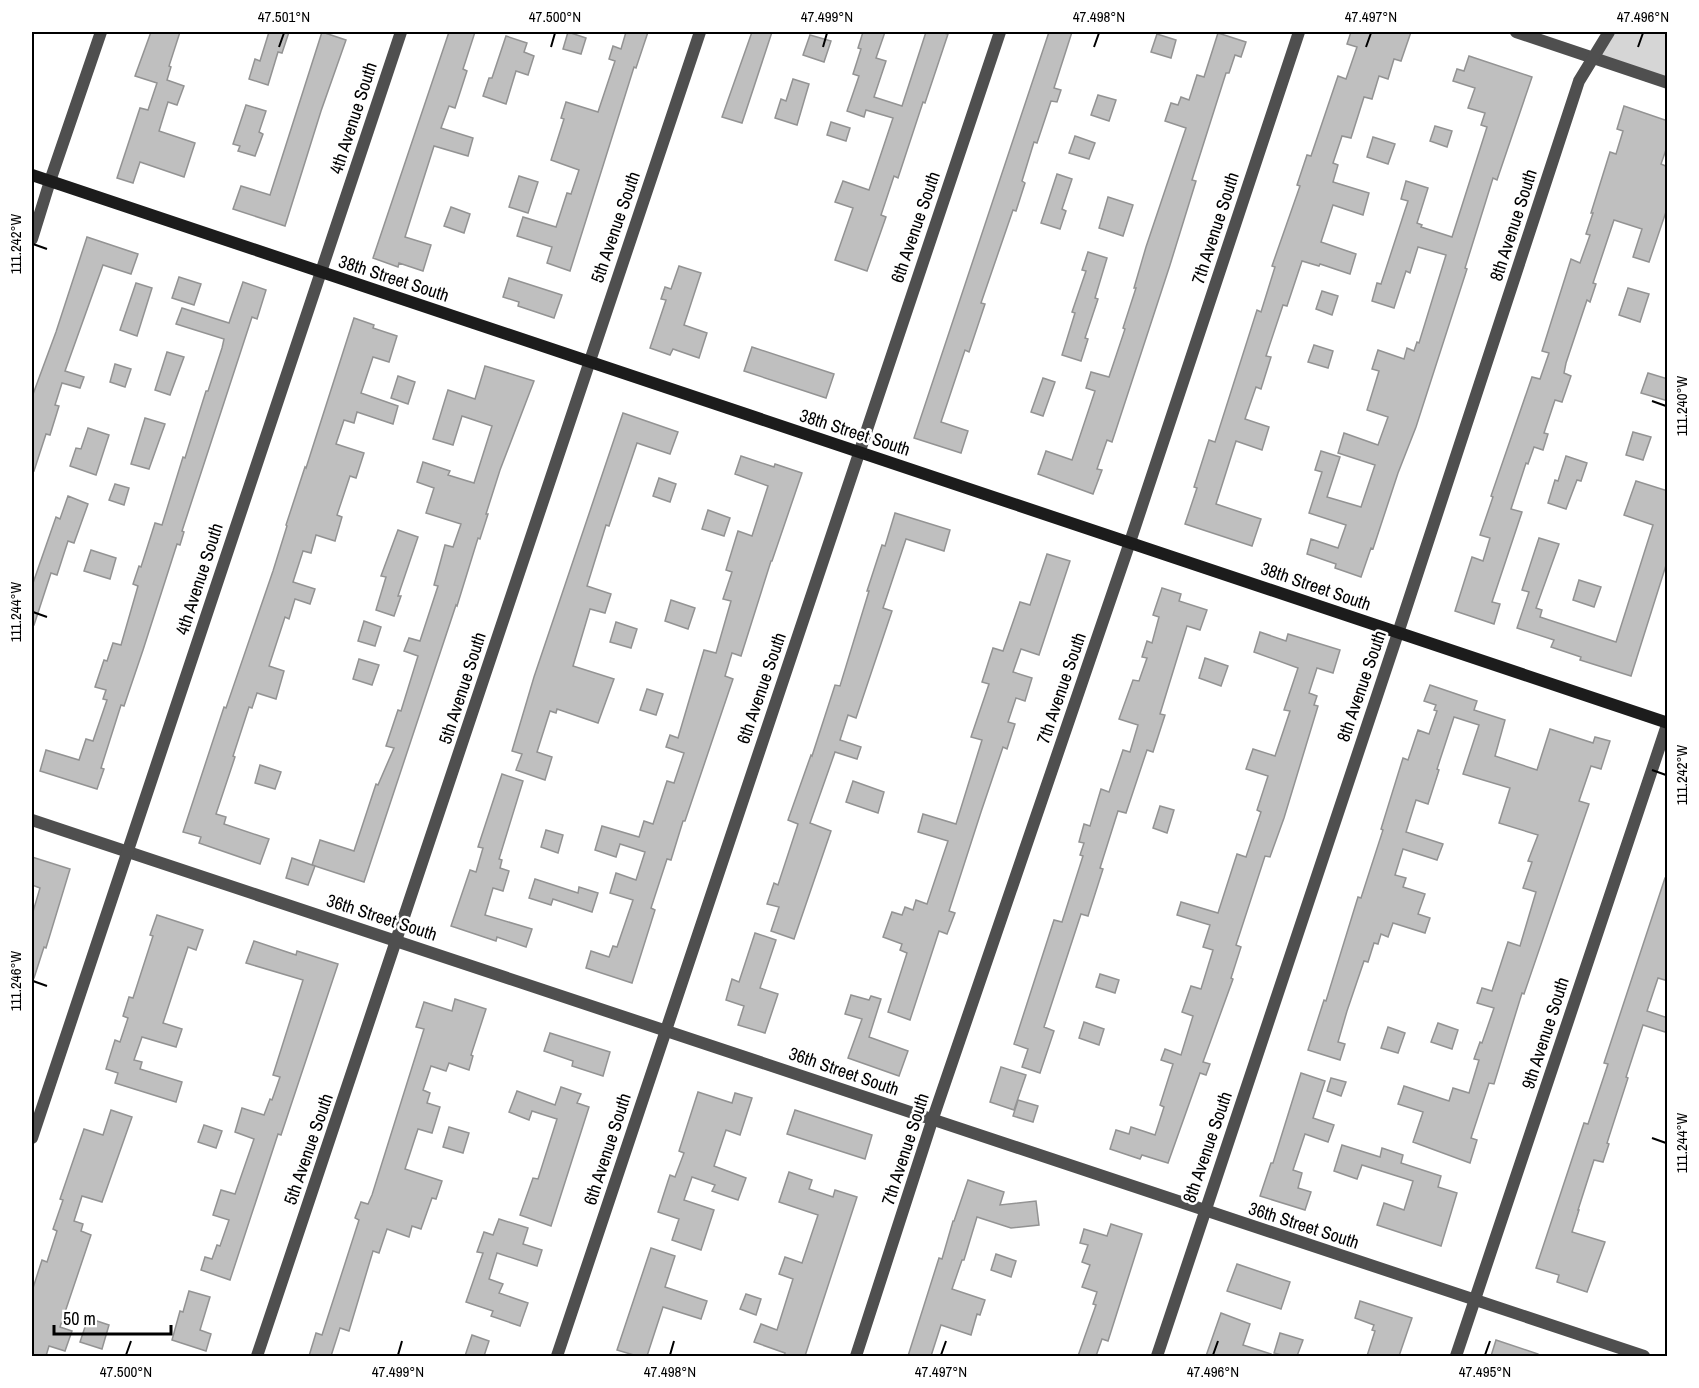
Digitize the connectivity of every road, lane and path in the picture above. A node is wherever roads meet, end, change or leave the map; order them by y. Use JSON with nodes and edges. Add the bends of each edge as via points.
{"nodes":[{"id":1,"x":100,"y":32,"type":"edge"},
{"id":2,"x":401,"y":32,"type":"edge"},
{"id":3,"x":700,"y":32,"type":"edge"},
{"id":4,"x":1000,"y":32,"type":"edge"},
{"id":5,"x":1299,"y":32,"type":"edge"},
{"id":6,"x":1516,"y":32,"type":"edge"},
{"id":7,"x":1609,"y":32,"type":"edge"},
{"id":8,"x":1593,"y":58,"type":"junction"},
{"id":9,"x":1668,"y":83,"type":"edge"},
{"id":10,"x":32,"y":175,"type":"edge"},
{"id":11,"x":50,"y":181,"type":"junction"},
{"id":12,"x":32,"y":239,"type":"edge"},
{"id":13,"x":321,"y":273,"type":"junction"},
{"id":14,"x":589,"y":362,"type":"junction"},
{"id":15,"x":859,"y":452,"type":"junction"},
{"id":16,"x":1130,"y":542,"type":"junction"},
{"id":17,"x":1398,"y":633,"type":"junction"},
{"id":18,"x":1667,"y":723,"type":"edge"},
{"id":19,"x":32,"y":820,"type":"edge"},
{"id":20,"x":127,"y":853,"type":"junction"},
{"id":21,"x":397,"y":941,"type":"junction"},
{"id":22,"x":665,"y":1029,"type":"junction"},
{"id":23,"x":932,"y":1121,"type":"junction"},
{"id":24,"x":32,"y":1138,"type":"edge"},
{"id":25,"x":1204,"y":1211,"type":"junction"},
{"id":26,"x":1475,"y":1299,"type":"junction"},
{"id":27,"x":257,"y":1356,"type":"edge"},
{"id":28,"x":557,"y":1356,"type":"edge"},
{"id":29,"x":856,"y":1356,"type":"edge"},
{"id":30,"x":1157,"y":1356,"type":"edge"},
{"id":31,"x":1456,"y":1356,"type":"edge"},
{"id":32,"x":1644,"y":1356,"type":"edge"}],
"edges":[{"from":1,"to":11,"type":"street"},
{"from":2,"to":13,"type":"street","name":"4th Avenue South"},
{"from":3,"to":14,"type":"street","name":"5th Avenue South"},
{"from":4,"to":15,"type":"street","name":"6th Avenue South"},
{"from":5,"to":16,"type":"street","name":"7th Avenue South"},
{"from":6,"to":8,"type":"street"},
{"from":7,"to":8,"type":"street","name":"8th Avenue South"},
{"from":8,"to":9,"type":"street"},
{"from":8,"to":17,"type":"street","name":"8th Avenue South","via":[[1579,81]]},
{"from":10,"to":11,"type":"main road","name":"38th Street South"},
{"from":11,"to":12,"type":"street"},
{"from":11,"to":13,"type":"main road","name":"38th Street South"},
{"from":13,"to":14,"type":"main road","name":"38th Street South"},
{"from":13,"to":20,"type":"street","name":"4th Avenue South"},
{"from":14,"to":15,"type":"main road","name":"38th Street South"},
{"from":14,"to":21,"type":"street","name":"5th Avenue South"},
{"from":15,"to":16,"type":"main road","name":"38th Street South"},
{"from":15,"to":22,"type":"street","name":"6th Avenue South"},
{"from":16,"to":17,"type":"main road","name":"38th Street South"},
{"from":16,"to":23,"type":"street","name":"7th Avenue South"},
{"from":17,"to":18,"type":"main road","name":"38th Street South"},
{"from":17,"to":25,"type":"street","name":"8th Avenue South"},
{"from":18,"to":26,"type":"street","name":"9th Avenue South"},
{"from":19,"to":20,"type":"street","name":"36th Street South"},
{"from":20,"to":21,"type":"street","name":"36th Street South"},
{"from":20,"to":24,"type":"street","name":"4th Avenue South"},
{"from":21,"to":22,"type":"street","name":"36th Street South"},
{"from":21,"to":27,"type":"street","name":"5th Avenue South"},
{"from":22,"to":23,"type":"street","name":"36th Street South"},
{"from":22,"to":28,"type":"street","name":"6th Avenue South"},
{"from":23,"to":25,"type":"street","name":"36th Street South"},
{"from":23,"to":29,"type":"street","name":"7th Avenue South"},
{"from":25,"to":26,"type":"street","name":"36th Street South"},
{"from":25,"to":30,"type":"street","name":"8th Avenue South"},
{"from":26,"to":31,"type":"street","name":"9th Avenue South"},
{"from":26,"to":32,"type":"street","name":"36th Street South"}]}
